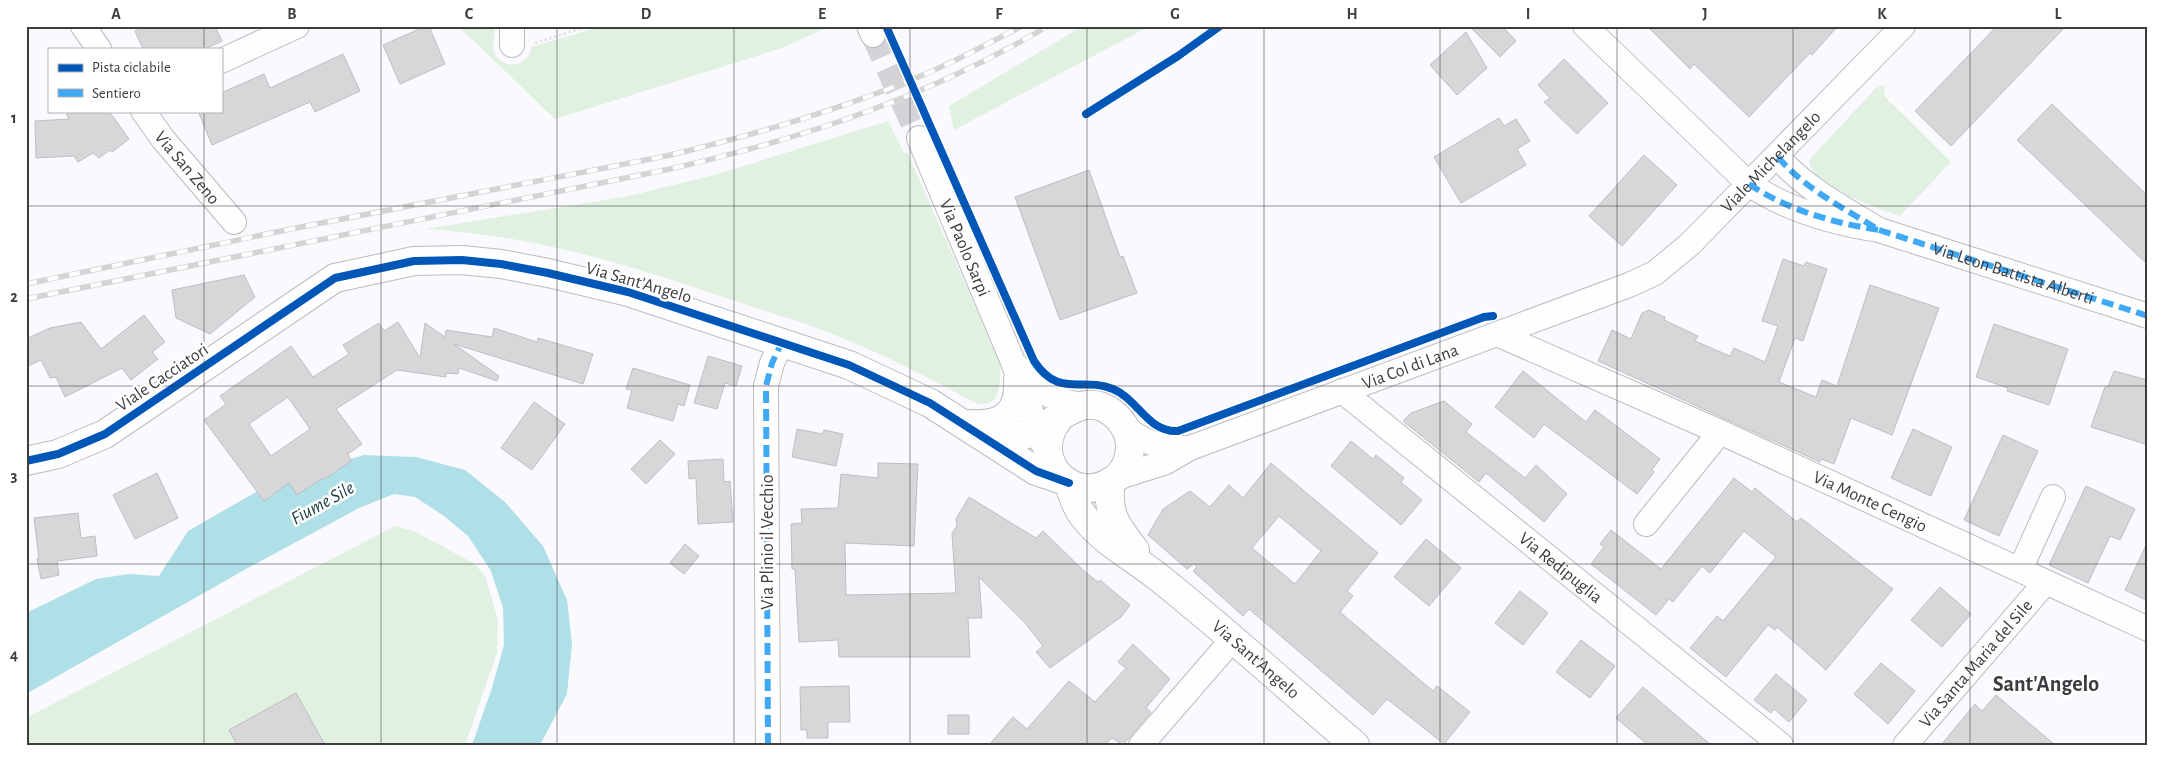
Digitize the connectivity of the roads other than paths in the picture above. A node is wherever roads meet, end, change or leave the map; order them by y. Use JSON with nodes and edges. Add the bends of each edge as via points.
{"nodes":[{"id":1,"x":83,"y":26,"type":"edge"},
{"id":2,"x":297,"y":26,"type":"edge"},
{"id":3,"x":1585,"y":26,"type":"edge"},
{"id":4,"x":1903,"y":26,"type":"edge"},
{"id":5,"x":97,"y":48,"type":"edge"},
{"id":6,"x":222,"y":61,"type":"edge"},
{"id":7,"x":144,"y":112,"type":"edge"},
{"id":8,"x":919,"y":138,"type":"tunnel mouth"},
{"id":9,"x":1776,"y":156,"type":"junction"},
{"id":10,"x":1749,"y":184,"type":"junction"},
{"id":11,"x":234,"y":222,"type":"dead end"},
{"id":12,"x":1879,"y":230,"type":"junction"},
{"id":13,"x":1629,"y":285,"type":"joint"},
{"id":14,"x":305,"y":297,"type":"joint"},
{"id":15,"x":2148,"y":316,"type":"edge"},
{"id":16,"x":1497,"y":334,"type":"junction"},
{"id":17,"x":782,"y":342,"type":"junction"},
{"id":18,"x":1015,"y":369,"type":"junction"},
{"id":19,"x":1342,"y":391,"type":"junction"},
{"id":20,"x":1074,"y":409,"type":"junction"},
{"id":21,"x":963,"y":421,"type":"junction"},
{"id":22,"x":1126,"y":428,"type":"junction"},
{"id":23,"x":1038,"y":431,"type":"junction"},
{"id":24,"x":1720,"y":432,"type":"junction"},
{"id":25,"x":1190,"y":448,"type":"junction"},
{"id":26,"x":26,"y":461,"type":"edge"},
{"id":27,"x":1062,"y":476,"type":"junction"},
{"id":28,"x":1114,"y":480,"type":"junction"},
{"id":29,"x":2053,"y":497,"type":"dead end"},
{"id":30,"x":1646,"y":524,"type":"dead end"},
{"id":31,"x":2020,"y":570,"type":"junction"},
{"id":32,"x":1157,"y":576,"type":"junction"},
{"id":33,"x":2046,"y":582,"type":"junction"},
{"id":34,"x":2148,"y":629,"type":"edge"},
{"id":35,"x":1232,"y":640,"type":"junction"},
{"id":36,"x":768,"y":745,"type":"edge"},
{"id":37,"x":1141,"y":745,"type":"edge"},
{"id":38,"x":1354,"y":745,"type":"edge"},
{"id":39,"x":1781,"y":745,"type":"edge"},
{"id":40,"x":1905,"y":745,"type":"edge"}],
"edges":[{"from":1,"to":5,"type":"street"},
{"from":2,"to":6,"type":"street"},
{"from":3,"to":10,"type":"street","name":"Via Leon Battista Alberti"},
{"from":4,"to":9,"type":"street","name":"Viale Michelangelo"},
{"from":7,"to":11,"type":"street","name":"Via San Zeno"},
{"from":8,"to":18,"type":"street","name":"Via Paolo Sarpi"},
{"from":9,"to":10,"type":"street","name":"Viale Michelangelo"},
{"from":9,"to":12,"type":"street","name":"Via Leon Battista Alberti","via":[[1810,188]]},
{"from":10,"to":12,"type":"street","name":"Via Leon Battista Alberti","via":[[1771,199],[1789,206],[1849,225]]},
{"from":10,"to":13,"type":"street","name":"Viale Michelangelo","via":[[1672,261]]},
{"from":12,"to":15,"type":"street","name":"Via Leon Battista Alberti"},
{"from":13,"to":16,"type":"street","name":"Via Col di Lana"},
{"from":14,"to":17,"type":"street","name":"Via Sant'Angelo","via":[[335,278],[370,269],[414,261],[462,260],[548,273],[628,292]]},
{"from":14,"to":26,"type":"street","name":"Viale Cacciatori","via":[[105,434],[58,454]]},
{"from":16,"to":19,"type":"street","name":"Via Col di Lana"},
{"from":16,"to":24,"type":"street","name":"Via Monte Cengio"},
{"from":17,"to":21,"type":"street","name":"Via Sant'Angelo","via":[[873,375]]},
{"from":17,"to":36,"type":"street","name":"Via Plinio il Vecchio","via":[[766,386]]},
{"from":18,"to":20,"type":"street","name":"Via Paolo Sarpi","via":[[1039,390]]},
{"from":18,"to":21,"type":"street","via":[[1019,395],[1008,414],[986,425]]},
{"from":18,"to":23,"type":"street","name":"Via Paolo Sarpi"},
{"from":19,"to":25,"type":"street","name":"Via Col di Lana"},
{"from":19,"to":39,"type":"street","name":"Via Redipuglia"},
{"from":20,"to":22,"type":"street","via":[[1097,406],[1107,409]]},
{"from":20,"to":23,"type":"street","name":"Via Sant'Angelo"},
{"from":20,"to":27,"type":"street","name":"Via Sant'Angelo","via":[[1056,420],[1048,440],[1047,451]]},
{"from":21,"to":23,"type":"street","name":"Via Sant'Angelo","via":[[1001,436]]},
{"from":21,"to":27,"type":"street","name":"Via Sant'Angelo","via":[[1036,471]]},
{"from":22,"to":25,"type":"street","name":"Via Col di Lana","via":[[1145,441],[1166,448]]},
{"from":22,"to":28,"type":"street","name":"Via Sant'Angelo","via":[[1129,457],[1124,470]]},
{"from":23,"to":27,"type":"street","name":"Via Paolo Sarpi"},
{"from":24,"to":30,"type":"street"},
{"from":24,"to":31,"type":"street","name":"Via Monte Cengio"},
{"from":25,"to":28,"type":"street","name":"Via Col di Lana","via":[[1166,462]]},
{"from":27,"to":28,"type":"street","name":"Via Sant'Angelo","via":[[1089,488]]},
{"from":27,"to":32,"type":"street","name":"Via Sant'Angelo","via":[[1084,517],[1096,530],[1113,546]]},
{"from":28,"to":32,"type":"street","name":"Via Sant'Angelo","via":[[1109,508],[1115,523]]},
{"from":29,"to":31,"type":"street"},
{"from":31,"to":33,"type":"street","name":"Via Monte Cengio"},
{"from":32,"to":35,"type":"street","name":"Via Sant'Angelo"},
{"from":33,"to":34,"type":"street","name":"Via Monte Cengio"},
{"from":33,"to":40,"type":"street","name":"Via Santa Maria del Sile"},
{"from":35,"to":37,"type":"street"},
{"from":35,"to":38,"type":"street","name":"Via Sant'Angelo"}]}
